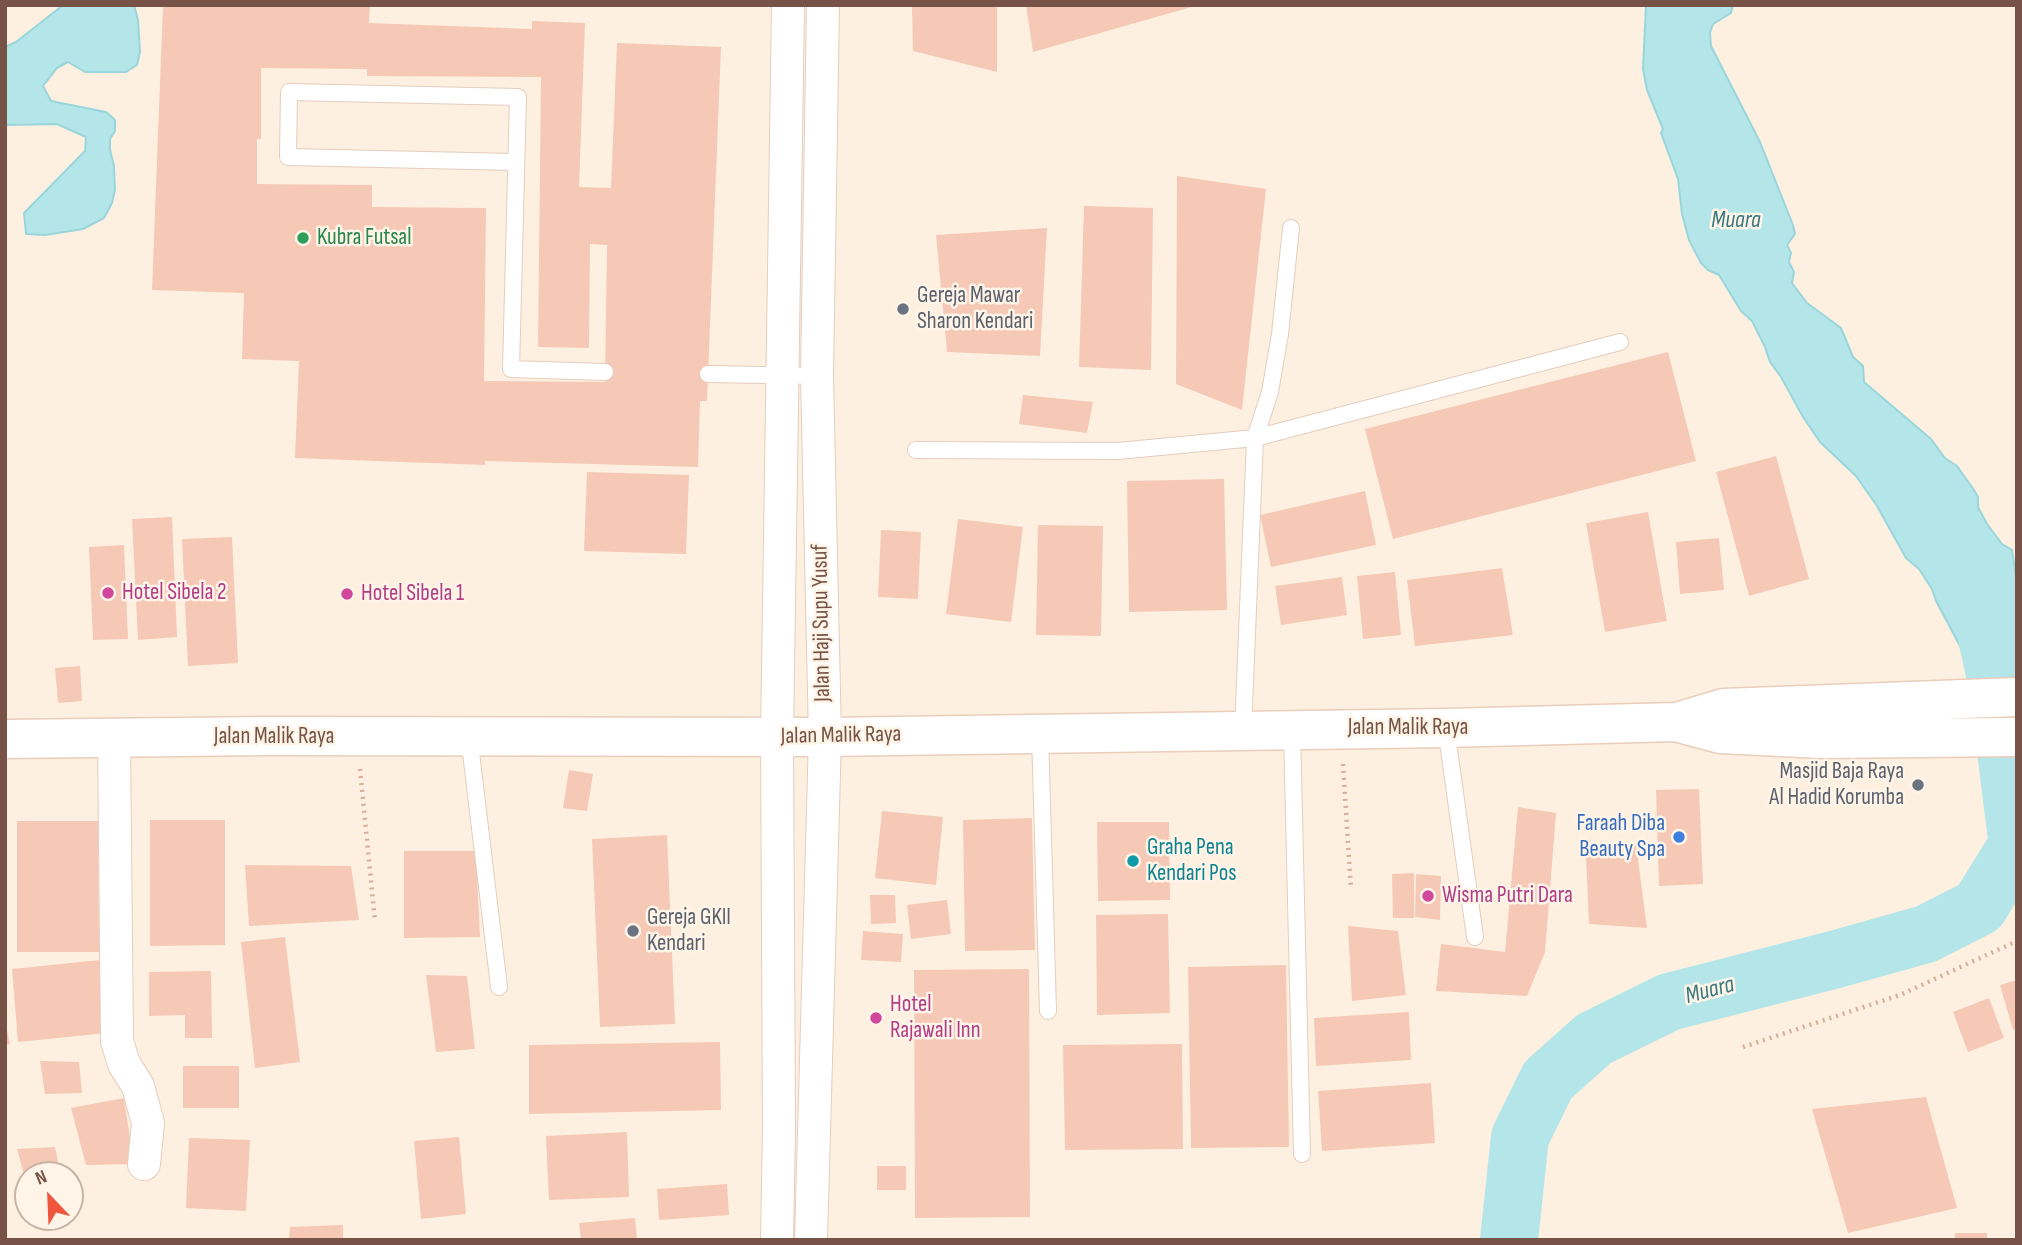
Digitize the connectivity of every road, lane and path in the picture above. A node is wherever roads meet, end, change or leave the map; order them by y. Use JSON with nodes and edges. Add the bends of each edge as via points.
{"nodes":[{"id":1,"x":788,"y":5,"type":"edge"},
{"id":2,"x":823,"y":5,"type":"edge"},
{"id":3,"x":516,"y":162,"type":"junction"},
{"id":4,"x":1291,"y":228,"type":"dead end"},
{"id":5,"x":1620,"y":342,"type":"dead end"},
{"id":6,"x":605,"y":372,"type":"dead end"},
{"id":7,"x":708,"y":374,"type":"dead end"},
{"id":8,"x":783,"y":376,"type":"junction"},
{"id":9,"x":817,"y":376,"type":"junction"},
{"id":10,"x":1255,"y":438,"type":"junction"},
{"id":11,"x":916,"y":450,"type":"dead end"},
{"id":12,"x":2017,"y":697,"type":"edge"},
{"id":13,"x":1677,"y":722,"type":"junction"},
{"id":14,"x":1292,"y":728,"type":"junction"},
{"id":15,"x":1341,"y":728,"type":"junction"},
{"id":16,"x":1446,"y":728,"type":"junction"},
{"id":17,"x":1243,"y":731,"type":"junction"},
{"id":18,"x":1040,"y":733,"type":"junction"},
{"id":19,"x":468,"y":736,"type":"junction"},
{"id":20,"x":357,"y":737,"type":"junction"},
{"id":21,"x":777,"y":737,"type":"junction"},
{"id":22,"x":825,"y":737,"type":"junction"},
{"id":23,"x":2001,"y":737,"type":"edge"},
{"id":24,"x":114,"y":738,"type":"junction"},
{"id":25,"x":5,"y":739,"type":"edge"},
{"id":26,"x":1351,"y":889,"type":"dead end"},
{"id":27,"x":374,"y":920,"type":"dead end"},
{"id":28,"x":1475,"y":937,"type":"dead end"},
{"id":29,"x":2017,"y":941,"type":"edge"},
{"id":30,"x":499,"y":987,"type":"dead end"},
{"id":31,"x":1048,"y":1011,"type":"dead end"},
{"id":32,"x":1743,"y":1047,"type":"dead end"},
{"id":33,"x":1302,"y":1154,"type":"dead end"},
{"id":34,"x":144,"y":1164,"type":"dead end"},
{"id":35,"x":777,"y":1240,"type":"edge"},
{"id":36,"x":811,"y":1240,"type":"edge"}],
"edges":[{"from":1,"to":8,"type":"street","name":"Jalan Haji Supu Yusuf"},
{"from":2,"to":9,"type":"street","name":"Jalan Haji Supu Yusuf"},
{"from":3,"to":3,"type":"lane","via":[[518,97],[289,92],[288,157]]},
{"from":3,"to":6,"type":"lane","via":[[511,369]]},
{"from":4,"to":10,"type":"lane","via":[[1270,393]]},
{"from":5,"to":10,"type":"lane"},
{"from":7,"to":8,"type":"lane"},
{"from":8,"to":9,"type":"lane"},
{"from":8,"to":21,"type":"street","name":"Jalan Haji Supu Yusuf"},
{"from":9,"to":22,"type":"street","name":"Jalan Haji Supu Yusuf"},
{"from":10,"to":11,"type":"lane","via":[[1118,451]]},
{"from":10,"to":17,"type":"lane"},
{"from":12,"to":13,"type":"street","via":[[1724,708]]},
{"from":13,"to":16,"type":"street","name":"Jalan Malik Raya"},
{"from":13,"to":23,"type":"street","via":[[1720,734],[1823,739]]},
{"from":14,"to":15,"type":"street","name":"Jalan Malik Raya"},
{"from":14,"to":17,"type":"street","name":"Jalan Malik Raya"},
{"from":14,"to":33,"type":"lane"},
{"from":15,"to":16,"type":"street","name":"Jalan Malik Raya"},
{"from":15,"to":26,"type":"path"},
{"from":16,"to":28,"type":"lane"},
{"from":17,"to":18,"type":"street","name":"Jalan Malik Raya"},
{"from":18,"to":22,"type":"street","name":"Jalan Malik Raya"},
{"from":18,"to":31,"type":"lane"},
{"from":19,"to":20,"type":"street","name":"Jalan Malik Raya"},
{"from":19,"to":21,"type":"street","name":"Jalan Malik Raya"},
{"from":19,"to":30,"type":"lane"},
{"from":20,"to":24,"type":"street","name":"Jalan Malik Raya"},
{"from":20,"to":27,"type":"path"},
{"from":21,"to":22,"type":"street","name":"Jalan Malik Raya"},
{"from":21,"to":35,"type":"street","name":"Jalan Haji Supu Yusuf"},
{"from":22,"to":36,"type":"street","name":"Jalan Haji Supu Yusuf"},
{"from":24,"to":25,"type":"street","name":"Jalan Malik Raya"},
{"from":24,"to":34,"type":"street","via":[[117,1041],[138,1086],[148,1123]]},
{"from":29,"to":32,"type":"path","via":[[1900,995]]}]}
